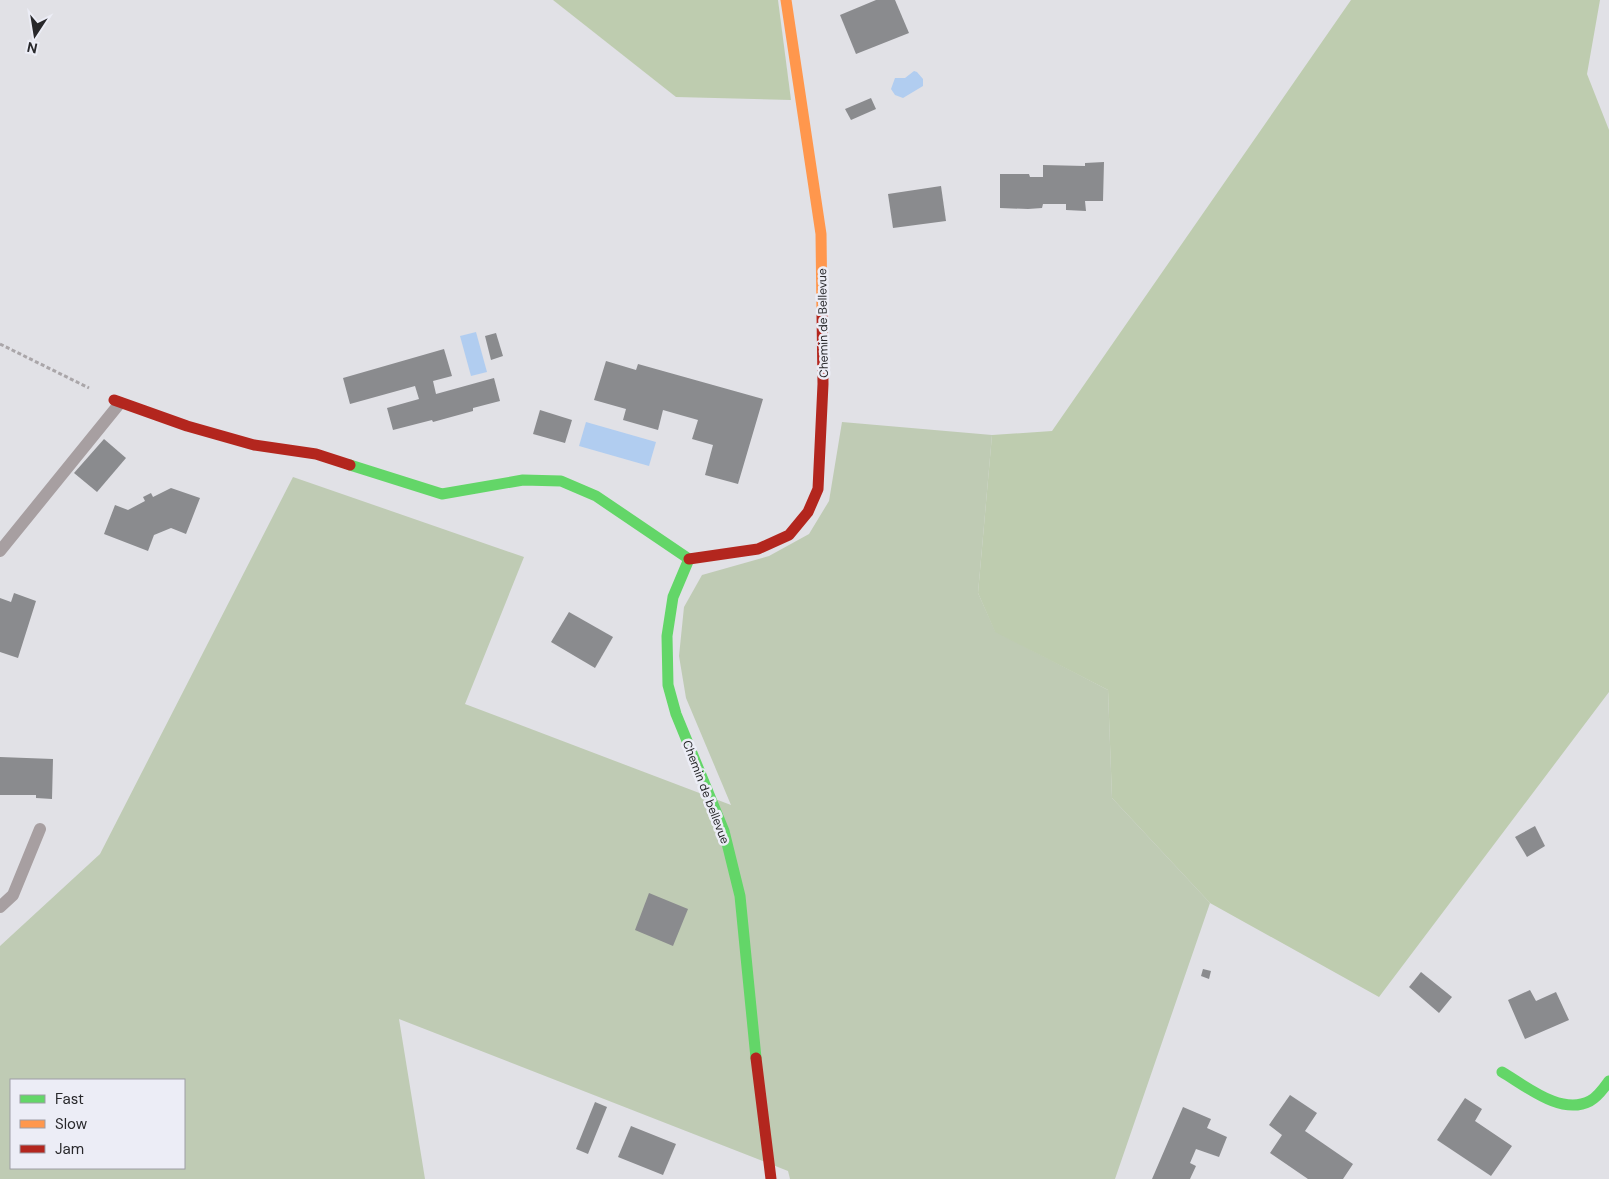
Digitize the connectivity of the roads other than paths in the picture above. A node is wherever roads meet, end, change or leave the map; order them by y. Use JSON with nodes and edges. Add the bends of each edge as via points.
{"nodes":[{"id":1,"x":786,"y":0,"type":"edge"},
{"id":2,"x":117,"y":401,"type":"joint"},
{"id":3,"x":0,"y":552,"type":"edge"},
{"id":4,"x":689,"y":558,"type":"junction"},
{"id":5,"x":40,"y":829,"type":"dead end"},
{"id":6,"x":0,"y":907,"type":"edge"},
{"id":7,"x":1502,"y":1072,"type":"dead end"},
{"id":8,"x":1609,"y":1081,"type":"edge"},
{"id":9,"x":771,"y":1179,"type":"edge"}],
"edges":[{"from":1,"to":4,"type":"street","name":"Chemin de Bellevue","via":[[821,234],[823,384],[818,489],[808,512],[788,535],[758,549]]},
{"from":2,"to":3,"type":"lane"},
{"from":2,"to":4,"type":"street","via":[[187,426],[254,445],[316,454],[442,494],[523,480],[560,481],[596,496]]},
{"from":4,"to":9,"type":"street","name":"Chemin de bellevue","via":[[673,597],[667,636],[668,685],[676,714],[724,831],[740,896]]},
{"from":5,"to":6,"type":"lane","via":[[13,895]]},
{"from":7,"to":8,"type":"street","via":[[1556,1102],[1573,1105],[1591,1100]]}]}
